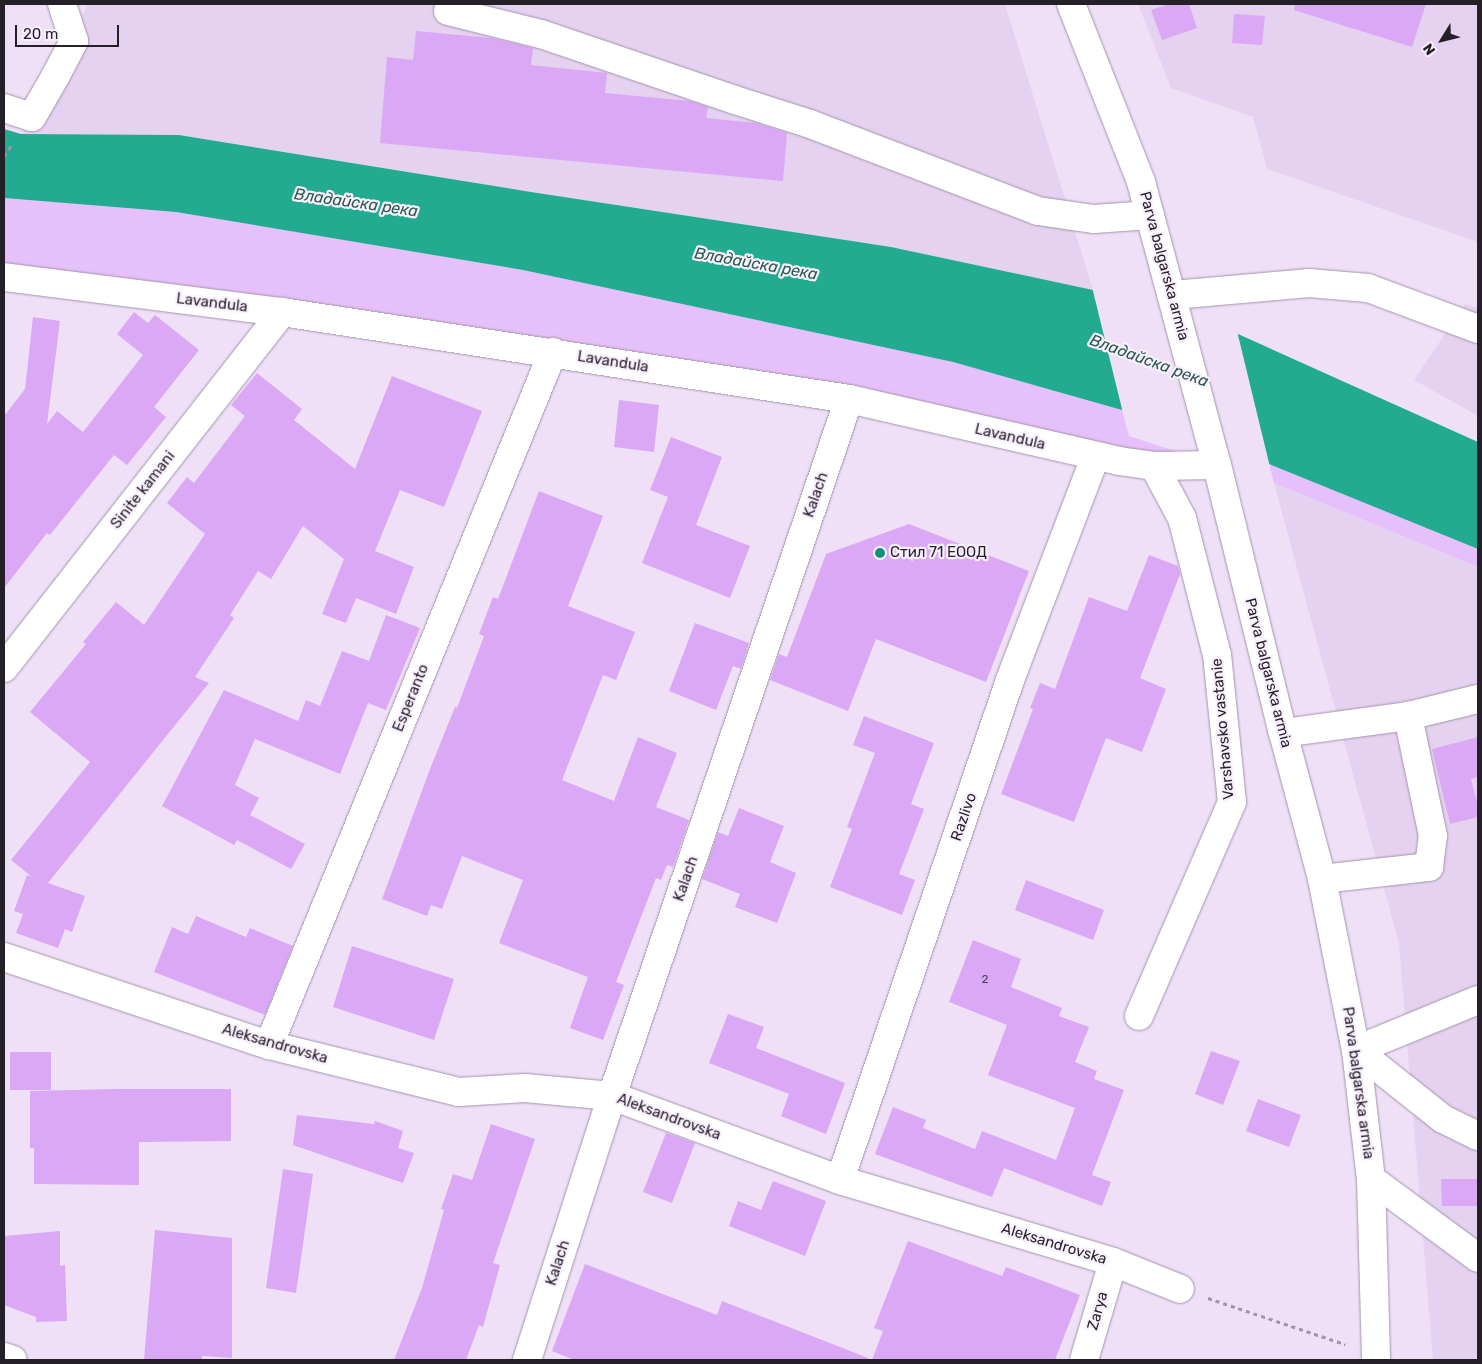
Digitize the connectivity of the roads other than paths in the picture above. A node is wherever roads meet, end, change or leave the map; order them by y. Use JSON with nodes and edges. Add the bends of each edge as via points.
{"nodes":[{"id":1,"x":62,"y":4,"type":"edge"},
{"id":2,"x":1071,"y":4,"type":"edge"},
{"id":3,"x":448,"y":11,"type":"dead end"},
{"id":4,"x":4,"y":108,"type":"edge"},
{"id":5,"x":1150,"y":215,"type":"junction"},
{"id":6,"x":4,"y":277,"type":"edge"},
{"id":7,"x":1173,"y":295,"type":"junction"},
{"id":8,"x":282,"y":312,"type":"junction"},
{"id":9,"x":1478,"y":329,"type":"edge"},
{"id":10,"x":553,"y":352,"type":"junction"},
{"id":11,"x":849,"y":399,"type":"junction"},
{"id":12,"x":1095,"y":457,"type":"junction"},
{"id":13,"x":1217,"y":465,"type":"junction"},
{"id":14,"x":1154,"y":466,"type":"junction"},
{"id":15,"x":4,"y":668,"type":"edge"},
{"id":16,"x":1478,"y":699,"type":"edge"},
{"id":17,"x":1408,"y":716,"type":"junction"},
{"id":18,"x":1283,"y":732,"type":"junction"},
{"id":19,"x":1322,"y":879,"type":"junction"},
{"id":20,"x":4,"y":957,"type":"edge"},
{"id":21,"x":1478,"y":1000,"type":"edge"},
{"id":22,"x":1139,"y":1016,"type":"dead end"},
{"id":23,"x":269,"y":1045,"type":"junction"},
{"id":24,"x":1356,"y":1050,"type":"junction"},
{"id":25,"x":612,"y":1096,"type":"junction"},
{"id":26,"x":1478,"y":1136,"type":"edge"},
{"id":27,"x":1371,"y":1178,"type":"junction"},
{"id":28,"x":840,"y":1180,"type":"junction"},
{"id":29,"x":1478,"y":1258,"type":"edge"},
{"id":30,"x":1112,"y":1262,"type":"junction"},
{"id":31,"x":1180,"y":1289,"type":"road end"},
{"id":32,"x":4,"y":1357,"type":"edge"},
{"id":33,"x":1376,"y":1357,"type":"edge"},
{"id":34,"x":13,"y":1360,"type":"edge"},
{"id":35,"x":527,"y":1360,"type":"edge"},
{"id":36,"x":1084,"y":1360,"type":"edge"}],
"edges":[{"from":1,"to":4,"type":"street","via":[[74,41],[32,117]]},
{"from":2,"to":5,"type":"street","name":"Parva balgarska armia","via":[[1142,182]]},
{"from":3,"to":5,"type":"street","via":[[541,34],[810,124],[1038,212],[1094,219]]},
{"from":5,"to":7,"type":"street","name":"Parva balgarska armia"},
{"from":6,"to":8,"type":"street","name":"Lavandula"},
{"from":7,"to":9,"type":"street","via":[[1309,283],[1368,288]]},
{"from":7,"to":13,"type":"street","name":"Parva balgarska armia"},
{"from":8,"to":10,"type":"street","name":"Lavandula"},
{"from":8,"to":15,"type":"street","name":"Sinite kamani"},
{"from":10,"to":11,"type":"street","name":"Lavandula"},
{"from":10,"to":23,"type":"street","name":"Esperanto"},
{"from":11,"to":12,"type":"street","name":"Lavandula"},
{"from":11,"to":25,"type":"street","name":"Kalach"},
{"from":12,"to":14,"type":"street","name":"Lavandula"},
{"from":12,"to":28,"type":"street","name":"Razlivo","via":[[1010,680]]},
{"from":13,"to":14,"type":"street","name":"Lavandula"},
{"from":13,"to":18,"type":"street","name":"Parva balgarska armia"},
{"from":14,"to":22,"type":"street","name":"Varshavsko vastanie","via":[[1182,518],[1217,655],[1232,802]]},
{"from":16,"to":17,"type":"street"},
{"from":17,"to":18,"type":"street"},
{"from":17,"to":19,"type":"street","via":[[1433,836],[1429,867]]},
{"from":18,"to":19,"type":"street","name":"Parva balgarska armia"},
{"from":19,"to":24,"type":"street","name":"Parva balgarska armia"},
{"from":20,"to":23,"type":"street","name":"Aleksandrovska"},
{"from":21,"to":24,"type":"street"},
{"from":23,"to":25,"type":"street","name":"Aleksandrovska","via":[[459,1092],[524,1088]]},
{"from":24,"to":26,"type":"street","via":[[1443,1119]]},
{"from":24,"to":27,"type":"street","name":"Parva balgarska armia"},
{"from":25,"to":28,"type":"street","name":"Aleksandrovska"},
{"from":25,"to":35,"type":"street","name":"Kalach"},
{"from":27,"to":29,"type":"street"},
{"from":27,"to":33,"type":"street","name":"Parva balgarska armia"},
{"from":28,"to":30,"type":"street","name":"Aleksandrovska"},
{"from":30,"to":31,"type":"street","name":"Aleksandrovska"},
{"from":30,"to":36,"type":"street","name":"Zarya"},
{"from":32,"to":34,"type":"street"}]}
